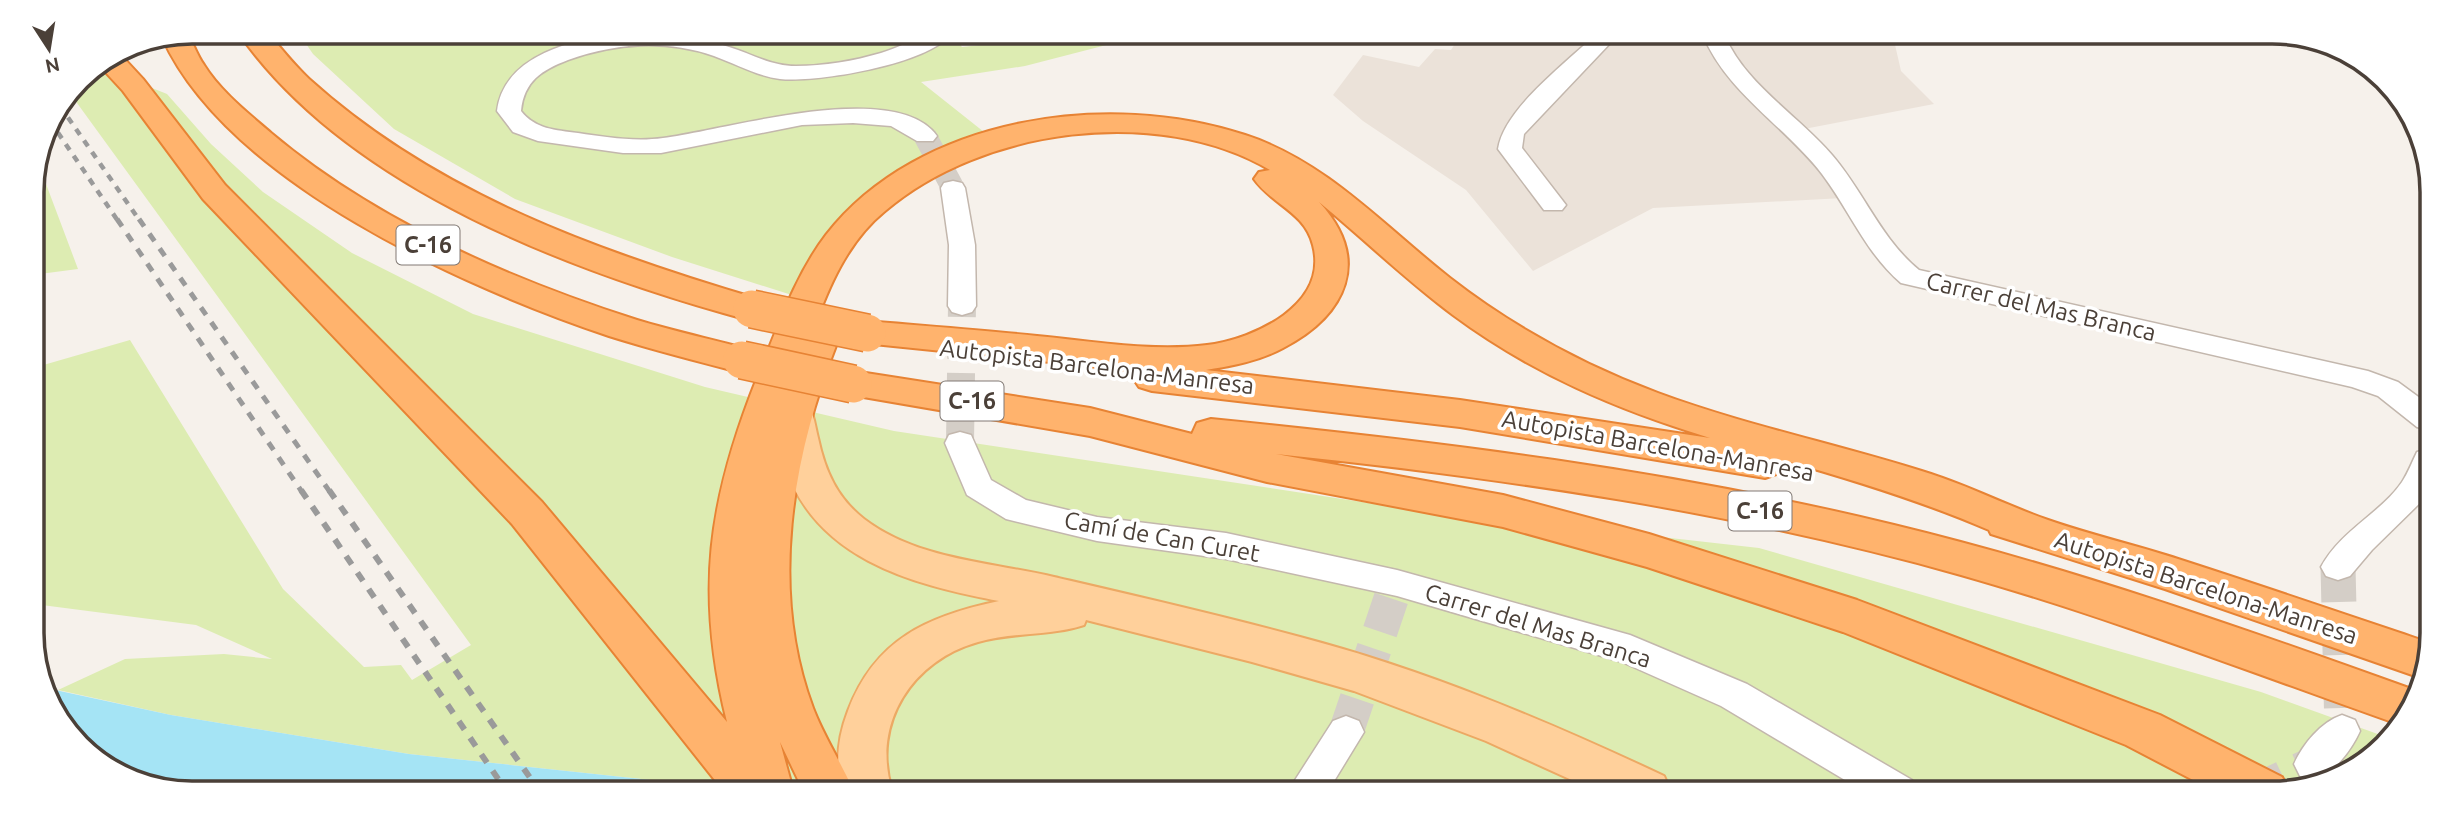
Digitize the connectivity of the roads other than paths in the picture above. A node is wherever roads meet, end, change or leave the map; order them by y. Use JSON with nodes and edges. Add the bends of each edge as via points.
{"nodes":[{"id":1,"x":179,"y":44,"type":"edge"},
{"id":2,"x":260,"y":44,"type":"edge"},
{"id":3,"x":599,"y":44,"type":"edge"},
{"id":4,"x":694,"y":44,"type":"edge"},
{"id":5,"x":925,"y":44,"type":"edge"},
{"id":6,"x":1598,"y":44,"type":"edge"},
{"id":7,"x":1718,"y":44,"type":"edge"},
{"id":8,"x":120,"y":65,"type":"edge"},
{"id":9,"x":925,"y":136,"type":"tunnel mouth"},
{"id":10,"x":953,"y":188,"type":"tunnel mouth"},
{"id":11,"x":1553,"y":205,"type":"dead end"},
{"id":12,"x":962,"y":306,"type":"tunnel mouth"},
{"id":13,"x":867,"y":333,"type":"junction"},
{"id":14,"x":794,"y":413,"type":"junction"},
{"id":15,"x":2420,"y":413,"type":"edge"},
{"id":16,"x":1090,"y":422,"type":"junction"},
{"id":17,"x":960,"y":443,"type":"tunnel mouth"},
{"id":18,"x":2420,"y":477,"type":"edge"},
{"id":19,"x":2030,"y":530,"type":"junction"},
{"id":20,"x":2338,"y":567,"type":"tunnel mouth"},
{"id":21,"x":1394,"y":590,"type":"joint"},
{"id":22,"x":1136,"y":617,"type":"junction"},
{"id":23,"x":755,"y":657,"type":"junction"},
{"id":24,"x":2418,"y":658,"type":"edge"},
{"id":25,"x":2401,"y":705,"type":"edge"},
{"id":26,"x":2342,"y":731,"type":"tunnel mouth"},
{"id":27,"x":1346,"y":732,"type":"tunnel mouth"},
{"id":28,"x":2313,"y":764,"type":"tunnel mouth"},
{"id":29,"x":746,"y":781,"type":"edge"},
{"id":30,"x":767,"y":781,"type":"edge"},
{"id":31,"x":824,"y":781,"type":"edge"},
{"id":32,"x":865,"y":781,"type":"edge"},
{"id":33,"x":1314,"y":781,"type":"edge"},
{"id":34,"x":1625,"y":781,"type":"edge"},
{"id":35,"x":1880,"y":781,"type":"edge"},
{"id":36,"x":2229,"y":781,"type":"edge"}],
"edges":[{"from":1,"to":16,"type":"highway","number":"C-16","bridge":true,"via":[[192,71],[228,111],[280,156],[405,234],[534,295],[611,324],[742,360],[853,384]]},
{"from":2,"to":13,"type":"highway","number":"C-16","bridge":true,"via":[[342,124],[452,194],[620,269],[752,309]]},
{"from":3,"to":9,"type":"street","via":[[548,60],[522,75],[509,93],[509,111],[521,127],[587,144],[661,146],[802,118],[853,116],[896,120]]},
{"from":4,"to":5,"type":"street","via":[[780,72],[826,70]]},
{"from":6,"to":11,"type":"street","via":[[1512,134],[1510,149]]},
{"from":7,"to":15,"type":"street","name":"Carrer del Mas Branca","via":[[1824,160],[1889,262],[1910,277],[2358,378],[2388,389]]},
{"from":8,"to":29,"type":"highway","via":[[214,192],[527,513]]},
{"from":10,"to":12,"type":"street","via":[[962,245]]},
{"from":13,"to":14,"type":"highway","via":[[1106,356],[1165,359],[1217,355],[1269,339],[1307,315],[1326,291],[1332,251],[1316,218],[1290,193],[1219,157],[1174,146],[1110,141],[1009,154],[929,188],[877,231],[840,292]]},
{"from":13,"to":19,"type":"highway","name":"Autopista Barcelona-Manresa","number":"C-16","via":[[977,355],[1124,375],[1616,434],[1900,493]]},
{"from":14,"to":22,"type":"main road","via":[[801,456],[816,495],[831,515],[864,540],[910,562],[950,574]]},
{"from":14,"to":23,"type":"highway","via":[[770,514],[766,601]]},
{"from":16,"to":25,"type":"highway","number":"C-16","via":[[1475,462],[1791,517],[2050,585],[2244,647]]},
{"from":16,"to":36,"type":"highway","via":[[1267,467],[1503,511],[1649,551],[1870,623],[2143,730]]},
{"from":17,"to":21,"type":"street","name":"Camí de Can Curet","via":[[978,487],[1017,510],[1097,529],[1226,546]]},
{"from":18,"to":20,"type":"street","via":[[2413,491]]},
{"from":19,"to":23,"type":"highway","via":[[1918,485],[1668,411],[1559,365],[1485,323],[1323,187],[1257,149],[1176,127],[1055,128],[979,146],[917,173],[874,203],[841,237],[825,262],[764,406],[741,481],[729,602]]},
{"from":19,"to":24,"type":"highway","name":"Autopista Barcelona-Manresa","number":"C-16"},
{"from":21,"to":35,"type":"street","name":"Carrer del Mas Branca","via":[[1630,650],[1734,695]]},
{"from":22,"to":32,"type":"main road","via":[[1077,612],[992,618],[933,640],[888,678],[873,704],[865,730]]},
{"from":22,"to":34,"type":"main road","via":[[1254,644],[1392,684]]},
{"from":23,"to":30,"type":"highway","via":[[746,709]]},
{"from":23,"to":31,"type":"highway"},
{"from":26,"to":28,"type":"street"},
{"from":27,"to":33,"type":"street"}]}
